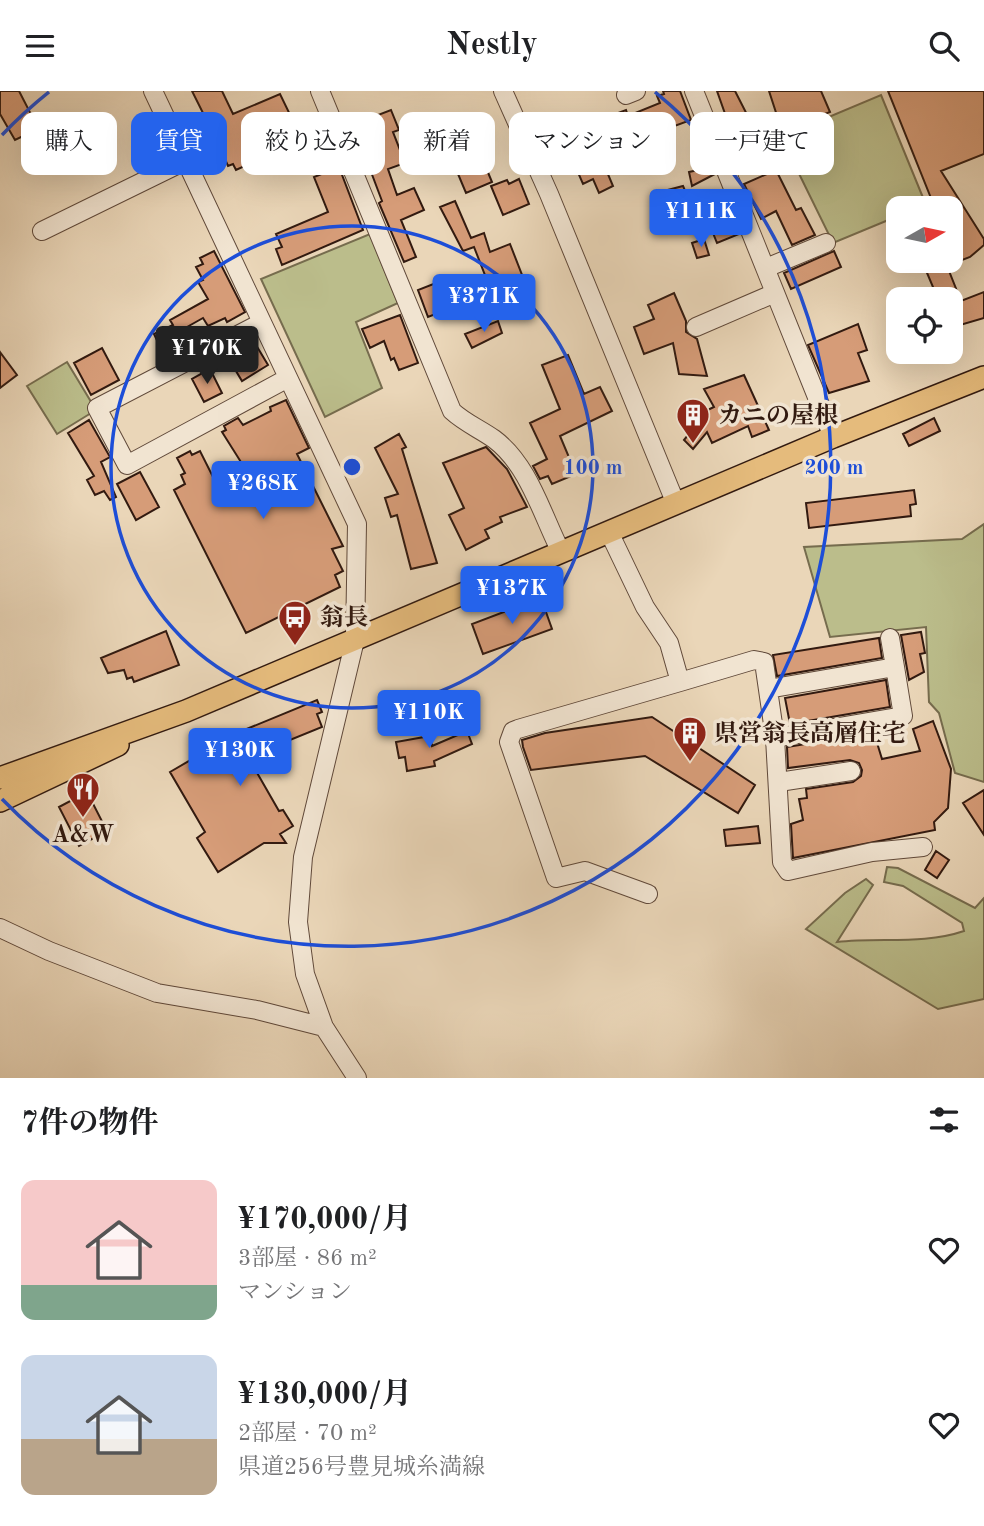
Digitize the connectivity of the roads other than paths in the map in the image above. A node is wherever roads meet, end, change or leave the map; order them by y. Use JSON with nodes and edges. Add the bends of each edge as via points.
{"nodes":[{"id":1,"x":153,"y":91,"type":"edge"},
{"id":2,"x":320,"y":91,"type":"edge"},
{"id":3,"x":503,"y":91,"type":"edge"},
{"id":4,"x":694,"y":91,"type":"edge"},
{"id":5,"x":163,"y":112,"type":"edge"},
{"id":6,"x":156,"y":175,"type":"edge"},
{"id":7,"x":194,"y":175,"type":"edge"},
{"id":8,"x":42,"y":231,"type":"dead end"},
{"id":9,"x":826,"y":243,"type":"dead end"},
{"id":10,"x":766,"y":268,"type":"junction"},
{"id":11,"x":775,"y":293,"type":"junction"},
{"id":12,"x":261,"y":323,"type":"junction"},
{"id":13,"x":696,"y":327,"type":"dead end"},
{"id":14,"x":984,"y":377,"type":"edge"},
{"id":15,"x":288,"y":378,"type":"junction"},
{"id":16,"x":833,"y":437,"type":"junction"},
{"id":17,"x":676,"y":504,"type":"junction"},
{"id":18,"x":609,"y":532,"type":"junction"},
{"id":19,"x":561,"y":552,"type":"junction"},
{"id":20,"x":890,"y":638,"type":"dead end"},
{"id":21,"x":355,"y":641,"type":"junction"},
{"id":22,"x":895,"y":667,"type":"junction"},
{"id":23,"x":680,"y":682,"type":"junction"},
{"id":24,"x":768,"y":689,"type":"junction"},
{"id":25,"x":186,"y":711,"type":"junction"},
{"id":26,"x":775,"y":738,"type":"junction"},
{"id":27,"x":851,"y":771,"type":"dead end"},
{"id":28,"x":0,"y":778,"type":"edge"},
{"id":29,"x":779,"y":782,"type":"junction"},
{"id":30,"x":0,"y":801,"type":"edge"},
{"id":31,"x":923,"y":847,"type":"dead end"},
{"id":32,"x":648,"y":894,"type":"dead end"},
{"id":33,"x":0,"y":928,"type":"edge"},
{"id":34,"x":324,"y":1027,"type":"junction"},
{"id":35,"x":357,"y":1078,"type":"edge"}],
"edges":[{"from":1,"to":5,"type":"street"},
{"from":2,"to":19,"type":"street","via":[[452,411],[509,453],[523,472]]},
{"from":3,"to":17,"type":"street"},
{"from":4,"to":10,"type":"street"},
{"from":6,"to":8,"type":"street"},
{"from":7,"to":12,"type":"street"},
{"from":9,"to":10,"type":"street"},
{"from":10,"to":11,"type":"street"},
{"from":11,"to":13,"type":"street"},
{"from":11,"to":16,"type":"street"},
{"from":12,"to":15,"type":"street"},
{"from":12,"to":15,"type":"street","via":[[97,408],[127,464]]},
{"from":14,"to":16,"type":"main road"},
{"from":15,"to":21,"type":"street","via":[[357,524]]},
{"from":16,"to":17,"type":"main road"},
{"from":17,"to":18,"type":"main road"},
{"from":18,"to":19,"type":"main road"},
{"from":18,"to":23,"type":"street","via":[[645,607],[669,643]]},
{"from":19,"to":21,"type":"main road"},
{"from":20,"to":22,"type":"street"},
{"from":21,"to":25,"type":"main road"},
{"from":21,"to":34,"type":"street","via":[[299,886],[305,974]]},
{"from":22,"to":24,"type":"street"},
{"from":22,"to":26,"type":"street","via":[[903,716]]},
{"from":23,"to":24,"type":"street","via":[[754,660],[764,662]]},
{"from":23,"to":32,"type":"street","via":[[518,729],[509,742],[556,878],[585,871]]},
{"from":24,"to":26,"type":"street"},
{"from":25,"to":28,"type":"main road"},
{"from":25,"to":30,"type":"main road"},
{"from":26,"to":29,"type":"street"},
{"from":27,"to":29,"type":"street"},
{"from":29,"to":31,"type":"street","via":[[782,862],[788,871],[872,852]]},
{"from":33,"to":34,"type":"street","via":[[156,993]]},
{"from":34,"to":35,"type":"street"}]}
